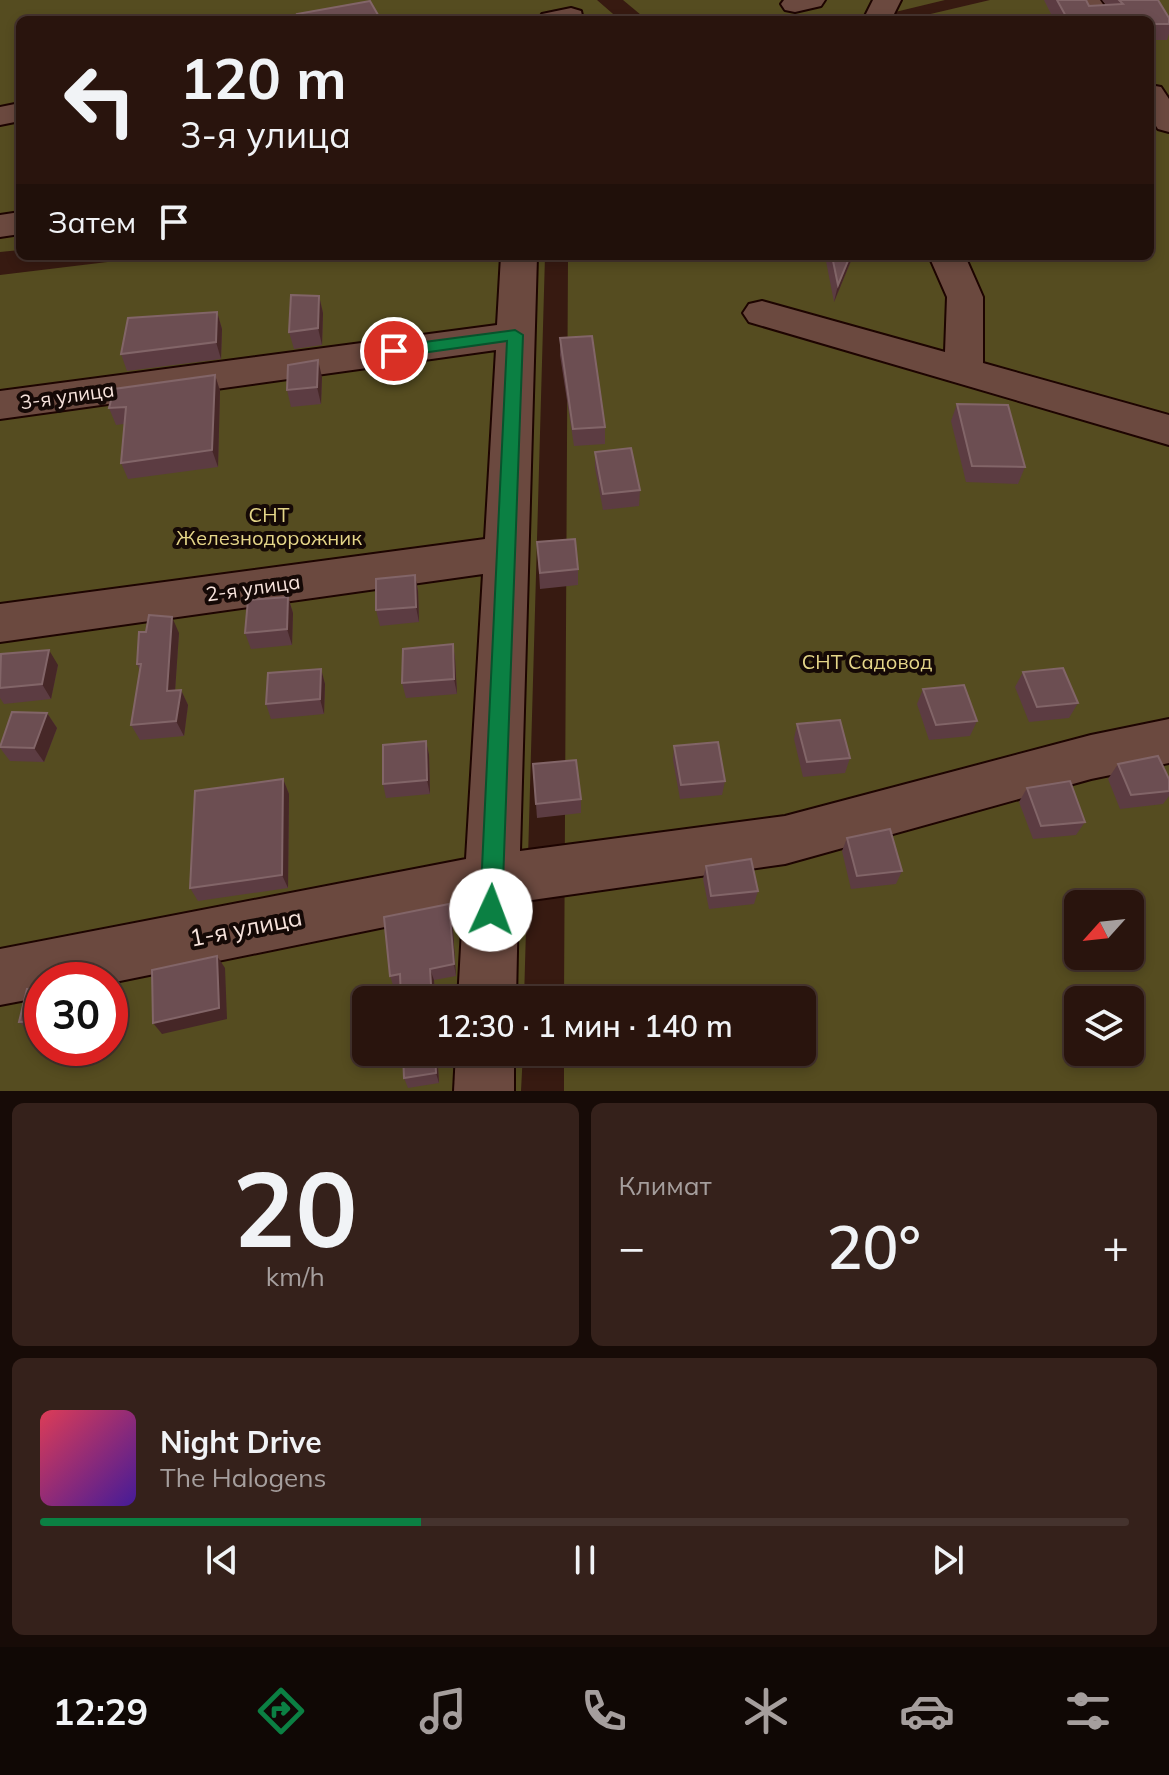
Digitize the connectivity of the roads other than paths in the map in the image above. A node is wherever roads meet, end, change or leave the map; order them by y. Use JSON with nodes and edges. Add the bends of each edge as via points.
{"nodes":[{"id":1,"x":1154,"y":100,"type":"edge"},
{"id":2,"x":1169,"y":122,"type":"edge"},
{"id":3,"x":519,"y":260,"type":"edge"},
{"id":4,"x":949,"y":260,"type":"edge"},
{"id":5,"x":762,"y":313,"type":"dead end"},
{"id":6,"x":515,"y":335,"type":"junction"},
{"id":7,"x":964,"y":371,"type":"junction"},
{"id":8,"x":0,"y":405,"type":"edge"},
{"id":9,"x":1169,"y":430,"type":"edge"},
{"id":10,"x":506,"y":553,"type":"junction"},
{"id":11,"x":0,"y":623,"type":"edge"},
{"id":12,"x":1169,"y":741,"type":"edge"},
{"id":13,"x":492,"y":880,"type":"junction"},
{"id":14,"x":0,"y":977,"type":"edge"},
{"id":15,"x":488,"y":986,"type":"edge"},
{"id":16,"x":485,"y":1066,"type":"edge"},
{"id":17,"x":484,"y":1091,"type":"edge"}],
"edges":[{"from":1,"to":2,"type":"street"},
{"from":3,"to":6,"type":"street"},
{"from":4,"to":7,"type":"street","via":[[965,297]]},
{"from":5,"to":7,"type":"street"},
{"from":6,"to":8,"type":"street","name":"3-я улица"},
{"from":6,"to":10,"type":"street"},
{"from":7,"to":9,"type":"street"},
{"from":10,"to":11,"type":"street","name":"2-я улица"},
{"from":10,"to":13,"type":"street"},
{"from":12,"to":13,"type":"street","name":"1-я улица","via":[[785,840]]},
{"from":13,"to":14,"type":"street","name":"1-я улица"},
{"from":13,"to":15,"type":"street"},
{"from":16,"to":17,"type":"street"}]}
